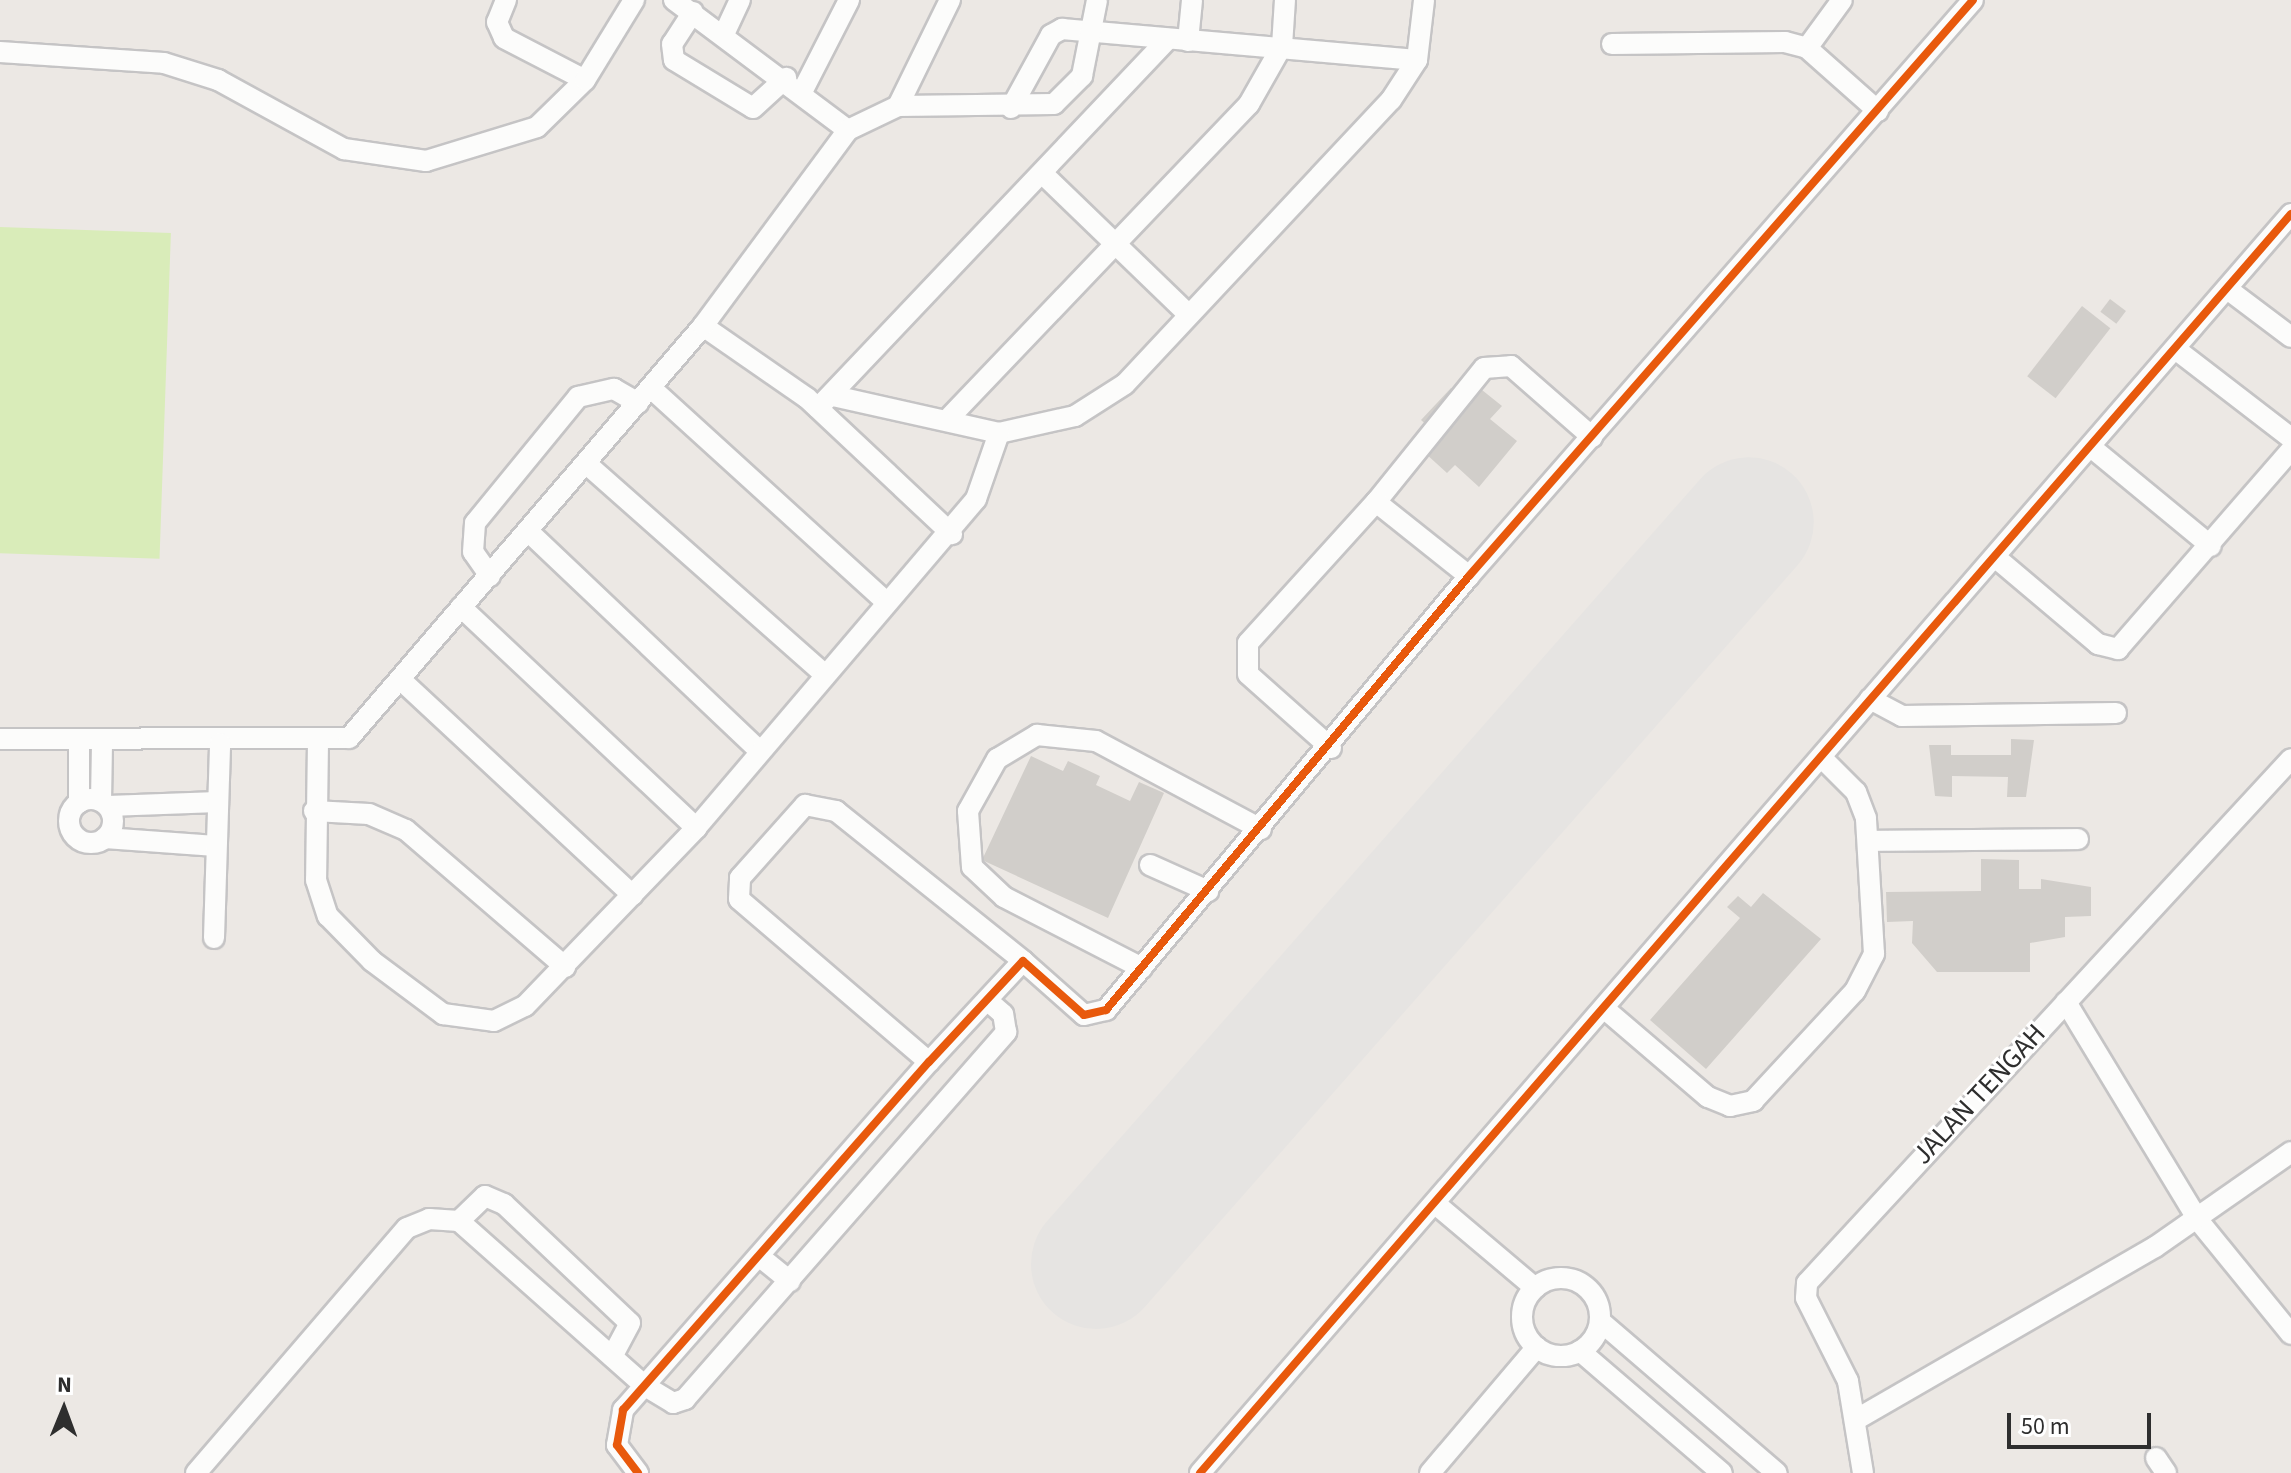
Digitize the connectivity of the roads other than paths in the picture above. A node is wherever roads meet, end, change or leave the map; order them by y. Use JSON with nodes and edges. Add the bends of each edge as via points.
{"nodes":[{"id":1,"x":506,"y":0,"type":"edge"},
{"id":2,"x":634,"y":0,"type":"edge"},
{"id":3,"x":674,"y":0,"type":"edge"},
{"id":4,"x":740,"y":0,"type":"edge"},
{"id":5,"x":849,"y":0,"type":"edge"},
{"id":6,"x":950,"y":0,"type":"edge"},
{"id":7,"x":1097,"y":0,"type":"edge"},
{"id":8,"x":1192,"y":0,"type":"edge"},
{"id":9,"x":1285,"y":0,"type":"edge"},
{"id":10,"x":1424,"y":0,"type":"edge"},
{"id":11,"x":1842,"y":0,"type":"edge"},
{"id":12,"x":1973,"y":0,"type":"edge"},
{"id":13,"x":693,"y":12,"type":"junction"},
{"id":14,"x":725,"y":32,"type":"junction"},
{"id":15,"x":1093,"y":33,"type":"junction"},
{"id":16,"x":1178,"y":40,"type":"junction"},
{"id":17,"x":1612,"y":44,"type":"dead end"},
{"id":18,"x":1282,"y":46,"type":"junction"},
{"id":19,"x":1807,"y":48,"type":"junction"},
{"id":20,"x":0,"y":52,"type":"edge"},
{"id":21,"x":1417,"y":60,"type":"junction"},
{"id":22,"x":585,"y":80,"type":"junction"},
{"id":23,"x":795,"y":84,"type":"junction"},
{"id":24,"x":898,"y":106,"type":"junction"},
{"id":25,"x":1011,"y":108,"type":"junction"},
{"id":26,"x":1878,"y":111,"type":"junction"},
{"id":27,"x":848,"y":130,"type":"junction"},
{"id":28,"x":1045,"y":176,"type":"junction"},
{"id":29,"x":2291,"y":214,"type":"edge"},
{"id":30,"x":1113,"y":247,"type":"junction"},
{"id":31,"x":2230,"y":291,"type":"junction"},
{"id":32,"x":1187,"y":313,"type":"junction"},
{"id":33,"x":703,"y":326,"type":"junction"},
{"id":34,"x":2291,"y":337,"type":"edge"},
{"id":35,"x":2178,"y":351,"type":"junction"},
{"id":36,"x":644,"y":396,"type":"junction"},
{"id":37,"x":826,"y":402,"type":"junction"},
{"id":38,"x":948,"y":419,"type":"junction"},
{"id":39,"x":999,"y":433,"type":"junction"},
{"id":40,"x":1592,"y":437,"type":"junction"},
{"id":41,"x":2291,"y":438,"type":"edge"},
{"id":42,"x":2092,"y":448,"type":"junction"},
{"id":43,"x":2291,"y":450,"type":"edge"},
{"id":44,"x":589,"y":466,"type":"junction"},
{"id":45,"x":1376,"y":502,"type":"junction"},
{"id":46,"x":530,"y":533,"type":"junction"},
{"id":47,"x":952,"y":534,"type":"junction"},
{"id":48,"x":2211,"y":546,"type":"junction"},
{"id":49,"x":1995,"y":557,"type":"junction"},
{"id":50,"x":490,"y":576,"type":"junction"},
{"id":51,"x":1469,"y":576,"type":"junction"},
{"id":52,"x":887,"y":603,"type":"junction"},
{"id":53,"x":461,"y":607,"type":"junction"},
{"id":54,"x":824,"y":674,"type":"junction"},
{"id":55,"x":401,"y":680,"type":"junction"},
{"id":56,"x":1870,"y":699,"type":"junction"},
{"id":57,"x":2116,"y":713,"type":"dead end"},
{"id":58,"x":0,"y":739,"type":"edge"},
{"id":59,"x":79,"y":741,"type":"junction"},
{"id":60,"x":102,"y":741,"type":"junction"},
{"id":61,"x":318,"y":742,"type":"junction"},
{"id":62,"x":220,"y":743,"type":"junction"},
{"id":63,"x":1331,"y":748,"type":"junction"},
{"id":64,"x":760,"y":751,"type":"junction"},
{"id":65,"x":1823,"y":759,"type":"junction"},
{"id":66,"x":2291,"y":759,"type":"edge"},
{"id":67,"x":218,"y":802,"type":"junction"},
{"id":68,"x":79,"y":803,"type":"junction"},
{"id":69,"x":104,"y":804,"type":"junction"},
{"id":70,"x":314,"y":811,"type":"junction"},
{"id":71,"x":696,"y":828,"type":"junction"},
{"id":72,"x":1261,"y":829,"type":"junction"},
{"id":73,"x":105,"y":838,"type":"junction"},
{"id":74,"x":2078,"y":839,"type":"dead end"},
{"id":75,"x":1868,"y":841,"type":"junction"},
{"id":76,"x":216,"y":846,"type":"junction"},
{"id":77,"x":1150,"y":865,"type":"dead end"},
{"id":78,"x":1208,"y":891,"type":"junction"},
{"id":79,"x":632,"y":895,"type":"junction"},
{"id":80,"x":214,"y":938,"type":"dead end"},
{"id":81,"x":1023,"y":961,"type":"junction"},
{"id":82,"x":565,"y":967,"type":"junction"},
{"id":83,"x":1142,"y":968,"type":"junction"},
{"id":84,"x":987,"y":1000,"type":"junction"},
{"id":85,"x":2066,"y":1002,"type":"junction"},
{"id":86,"x":1606,"y":1010,"type":"junction"},
{"id":87,"x":929,"y":1062,"type":"junction"},
{"id":88,"x":2291,"y":1152,"type":"edge"},
{"id":89,"x":1438,"y":1206,"type":"junction"},
{"id":90,"x":2198,"y":1220,"type":"junction"},
{"id":91,"x":459,"y":1221,"type":"junction"},
{"id":92,"x":759,"y":1256,"type":"junction"},
{"id":93,"x":790,"y":1281,"type":"junction"},
{"id":94,"x":1535,"y":1288,"type":"junction"},
{"id":95,"x":1600,"y":1321,"type":"junction"},
{"id":96,"x":2291,"y":1334,"type":"edge"},
{"id":97,"x":1537,"y":1347,"type":"junction"},
{"id":98,"x":1580,"y":1351,"type":"junction"},
{"id":99,"x":612,"y":1357,"type":"junction"},
{"id":100,"x":645,"y":1386,"type":"junction"},
{"id":101,"x":1857,"y":1419,"type":"junction"},
{"id":102,"x":196,"y":1473,"type":"edge"},
{"id":103,"x":638,"y":1473,"type":"edge"},
{"id":104,"x":1200,"y":1473,"type":"edge"},
{"id":105,"x":1430,"y":1473,"type":"edge"},
{"id":106,"x":1722,"y":1473,"type":"edge"},
{"id":107,"x":1777,"y":1473,"type":"edge"},
{"id":108,"x":1863,"y":1473,"type":"edge"}],
"edges":[{"from":1,"to":22,"type":"street","via":[[497,22],[504,38]]},
{"from":2,"to":22,"type":"street"},
{"from":3,"to":13,"type":"street"},
{"from":4,"to":14,"type":"street"},
{"from":5,"to":23,"type":"street"},
{"from":6,"to":24,"type":"street"},
{"from":7,"to":15,"type":"street"},
{"from":8,"to":16,"type":"street"},
{"from":9,"to":18,"type":"street"},
{"from":10,"to":21,"type":"street"},
{"from":11,"to":19,"type":"street"},
{"from":12,"to":26,"type":"street"},
{"from":13,"to":14,"type":"street"},
{"from":13,"to":23,"type":"street","via":[[672,44],[674,60],[753,108]]},
{"from":14,"to":23,"type":"street"},
{"from":15,"to":16,"type":"street"},
{"from":15,"to":25,"type":"street","via":[[1062,29],[1051,35]]},
{"from":15,"to":25,"type":"street","via":[[1082,76],[1067,97]]},
{"from":16,"to":18,"type":"street"},
{"from":16,"to":28,"type":"street"},
{"from":17,"to":19,"type":"street","via":[[1785,42]]},
{"from":18,"to":21,"type":"street"},
{"from":18,"to":30,"type":"street","via":[[1249,104]]},
{"from":19,"to":26,"type":"street"},
{"from":20,"to":22,"type":"street","via":[[164,63],[218,80],[285,122],[378,159],[426,161],[503,142],[537,127]]},
{"from":21,"to":32,"type":"street","via":[[1375,120]]},
{"from":23,"to":27,"type":"street"},
{"from":24,"to":25,"type":"street"},
{"from":24,"to":27,"type":"street"},
{"from":26,"to":40,"type":"street"},
{"from":27,"to":33,"type":"street"},
{"from":28,"to":30,"type":"street"},
{"from":28,"to":37,"type":"street"},
{"from":29,"to":31,"type":"street"},
{"from":30,"to":32,"type":"street"},
{"from":30,"to":38,"type":"street"},
{"from":31,"to":34,"type":"street"},
{"from":31,"to":35,"type":"street"},
{"from":32,"to":39,"type":"street","via":[[1099,405]]},
{"from":33,"to":36,"type":"street"},
{"from":33,"to":37,"type":"street"},
{"from":35,"to":41,"type":"street"},
{"from":35,"to":42,"type":"street"},
{"from":36,"to":44,"type":"street"},
{"from":36,"to":50,"type":"street","via":[[614,389],[578,397],[475,523],[473,552]]},
{"from":36,"to":52,"type":"street"},
{"from":37,"to":38,"type":"street"},
{"from":37,"to":47,"type":"street"},
{"from":38,"to":39,"type":"street"},
{"from":39,"to":47,"type":"street","via":[[976,499]]},
{"from":40,"to":45,"type":"street","via":[[1511,366],[1484,368]]},
{"from":40,"to":51,"type":"street"},
{"from":42,"to":48,"type":"street"},
{"from":42,"to":49,"type":"street"},
{"from":43,"to":48,"type":"street"},
{"from":44,"to":46,"type":"street"},
{"from":44,"to":54,"type":"street"},
{"from":45,"to":51,"type":"street"},
{"from":45,"to":63,"type":"street","via":[[1244,652],[1248,674]]},
{"from":46,"to":50,"type":"street"},
{"from":46,"to":64,"type":"street"},
{"from":47,"to":52,"type":"street"},
{"from":48,"to":49,"type":"street","via":[[2133,638],[2110,650]]},
{"from":49,"to":56,"type":"street"},
{"from":50,"to":53,"type":"street"},
{"from":51,"to":63,"type":"street"},
{"from":52,"to":54,"type":"street"},
{"from":53,"to":55,"type":"street"},
{"from":53,"to":71,"type":"street"},
{"from":54,"to":64,"type":"street"},
{"from":55,"to":61,"type":"street","via":[[349,738]]},
{"from":55,"to":79,"type":"street"},
{"from":56,"to":57,"type":"street","via":[[1902,716]]},
{"from":56,"to":65,"type":"street"},
{"from":58,"to":59,"type":"street"},
{"from":59,"to":60,"type":"street"},
{"from":59,"to":68,"type":"street"},
{"from":60,"to":62,"type":"street"},
{"from":60,"to":69,"type":"street"},
{"from":61,"to":62,"type":"street"},
{"from":61,"to":70,"type":"street"},
{"from":62,"to":67,"type":"street"},
{"from":63,"to":72,"type":"street"},
{"from":64,"to":71,"type":"street"},
{"from":65,"to":75,"type":"street","via":[[1856,792]]},
{"from":65,"to":86,"type":"street"},
{"from":66,"to":85,"type":"street","name":"JALAN TENGAH"},
{"from":67,"to":69,"type":"street"},
{"from":67,"to":76,"type":"street"},
{"from":68,"to":69,"type":"street"},
{"from":68,"to":73,"type":"street","via":[[69,815],[76,838],[90,844]]},
{"from":69,"to":73,"type":"street","via":[[114,823]]},
{"from":70,"to":82,"type":"street","via":[[369,814],[406,830]]},
{"from":70,"to":82,"type":"street","via":[[316,880],[328,916],[372,961],[443,1014],[510,1016]]},
{"from":71,"to":79,"type":"street"},
{"from":72,"to":78,"type":"street"},
{"from":72,"to":83,"type":"street","via":[[1096,741],[1037,735],[997,759],[968,811],[972,867],[1004,897]]},
{"from":73,"to":76,"type":"street"},
{"from":74,"to":75,"type":"street"},
{"from":75,"to":86,"type":"street","via":[[1869,971],[1753,1101],[1730,1106],[1708,1097]]},
{"from":76,"to":80,"type":"street"},
{"from":77,"to":78,"type":"street"},
{"from":78,"to":83,"type":"street"},
{"from":79,"to":82,"type":"street"},
{"from":81,"to":83,"type":"street","via":[[1072,1008],[1095,1017]]},
{"from":81,"to":84,"type":"street"},
{"from":81,"to":87,"type":"street","via":[[826,804],[805,805],[740,878],[739,899]]},
{"from":84,"to":87,"type":"street"},
{"from":84,"to":93,"type":"street","via":[[1003,1014],[1006,1032]]},
{"from":85,"to":90,"type":"street"},
{"from":85,"to":101,"type":"street","name":"JALAN TENGAH","via":[[1804,1289],[1848,1381]]},
{"from":86,"to":89,"type":"street"},
{"from":87,"to":92,"type":"street"},
{"from":88,"to":90,"type":"street"},
{"from":89,"to":94,"type":"street"},
{"from":89,"to":104,"type":"street"},
{"from":90,"to":96,"type":"street"},
{"from":90,"to":101,"type":"street"},
{"from":91,"to":99,"type":"street"},
{"from":91,"to":99,"type":"street","via":[[485,1196],[504,1204],[630,1323]]},
{"from":91,"to":102,"type":"street","via":[[429,1219],[407,1228]]},
{"from":92,"to":93,"type":"street"},
{"from":92,"to":100,"type":"street"},
{"from":93,"to":100,"type":"street","via":[[685,1399],[673,1403]]},
{"from":94,"to":95,"type":"street","via":[[1561,1278],[1580,1282],[1598,1303]]},
{"from":94,"to":97,"type":"street","via":[[1522,1318]]},
{"from":95,"to":98,"type":"street"},
{"from":95,"to":107,"type":"street"},
{"from":97,"to":98,"type":"street","via":[[1550,1354]]},
{"from":97,"to":105,"type":"street"},
{"from":98,"to":106,"type":"street"},
{"from":99,"to":100,"type":"street"},
{"from":100,"to":103,"type":"street","via":[[615,1427],[617,1445]]},
{"from":101,"to":108,"type":"street","name":"JALAN TENGAH"}]}
